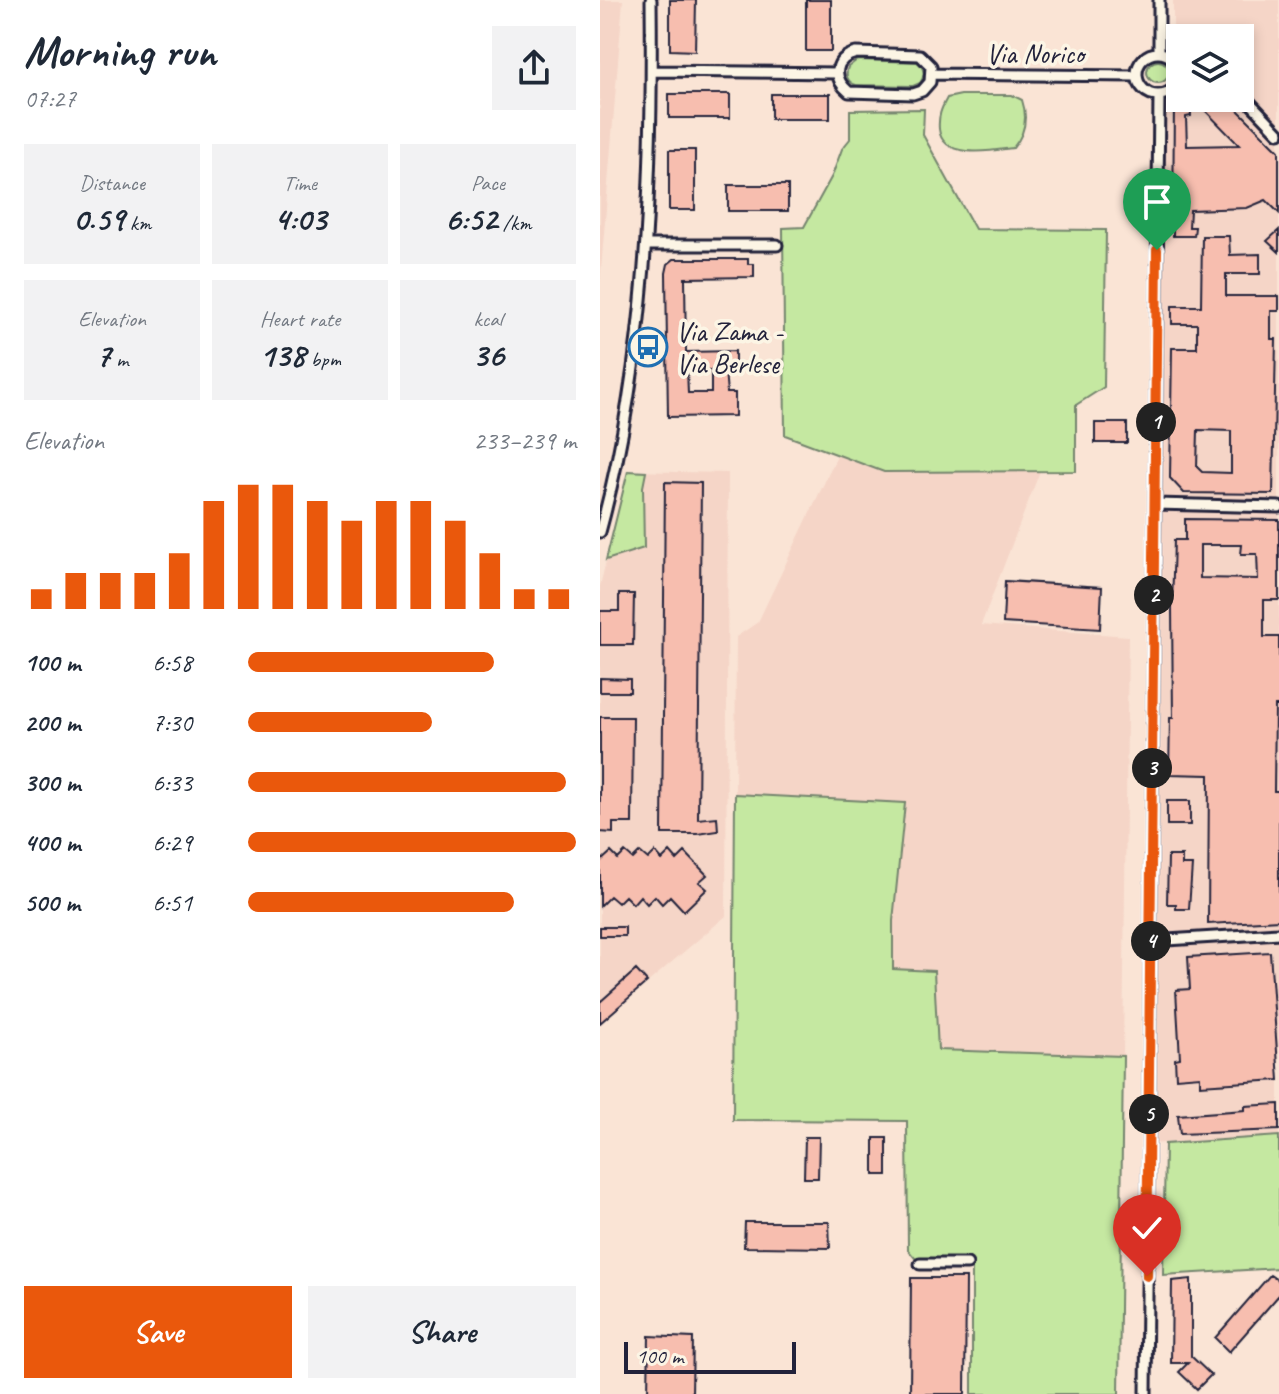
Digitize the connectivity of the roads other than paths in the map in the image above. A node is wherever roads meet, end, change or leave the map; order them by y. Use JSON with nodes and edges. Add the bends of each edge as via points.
{"nodes":[{"id":1,"x":651,"y":0,"type":"edge"},
{"id":2,"x":1159,"y":0,"type":"edge"},
{"id":3,"x":1159,"y":53,"type":"junction"},
{"id":4,"x":1166,"y":55,"type":"edge"},
{"id":5,"x":652,"y":71,"type":"junction"},
{"id":6,"x":837,"y":73,"type":"junction"},
{"id":7,"x":932,"y":74,"type":"junction"},
{"id":8,"x":1137,"y":76,"type":"junction"},
{"id":9,"x":1166,"y":93,"type":"edge"},
{"id":10,"x":1159,"y":99,"type":"junction"},
{"id":11,"x":1254,"y":107,"type":"edge"},
{"id":12,"x":1279,"y":133,"type":"edge"},
{"id":13,"x":647,"y":245,"type":"junction"},
{"id":14,"x":777,"y":245,"type":"dead end"},
{"id":15,"x":1155,"y":504,"type":"junction"},
{"id":16,"x":1279,"y":507,"type":"edge"},
{"id":17,"x":600,"y":532,"type":"edge"},
{"id":18,"x":1279,"y":933,"type":"edge"},
{"id":19,"x":1151,"y":941,"type":"junction"},
{"id":20,"x":920,"y":1264,"type":"dead end"},
{"id":21,"x":967,"y":1264,"type":"dead end"},
{"id":22,"x":1146,"y":1394,"type":"edge"}],
"edges":[{"from":1,"to":5,"type":"street"},
{"from":2,"to":3,"type":"street"},
{"from":3,"to":4,"type":"street"},
{"from":3,"to":8,"type":"street","via":[[1140,62]]},
{"from":5,"to":6,"type":"street"},
{"from":5,"to":13,"type":"street"},
{"from":6,"to":7,"type":"street","via":[[845,89],[859,94],[918,93],[929,85]]},
{"from":6,"to":7,"type":"street","via":[[843,58],[856,53],[920,55]]},
{"from":7,"to":8,"type":"street","name":"Via Norico"},
{"from":8,"to":10,"type":"street"},
{"from":9,"to":10,"type":"street"},
{"from":10,"to":15,"type":"street"},
{"from":11,"to":12,"type":"street"},
{"from":13,"to":14,"type":"street"},
{"from":13,"to":17,"type":"street","via":[[623,419]]},
{"from":15,"to":16,"type":"street"},
{"from":15,"to":19,"type":"street"},
{"from":18,"to":19,"type":"street"},
{"from":19,"to":22,"type":"street"},
{"from":20,"to":21,"type":"street"}]}
